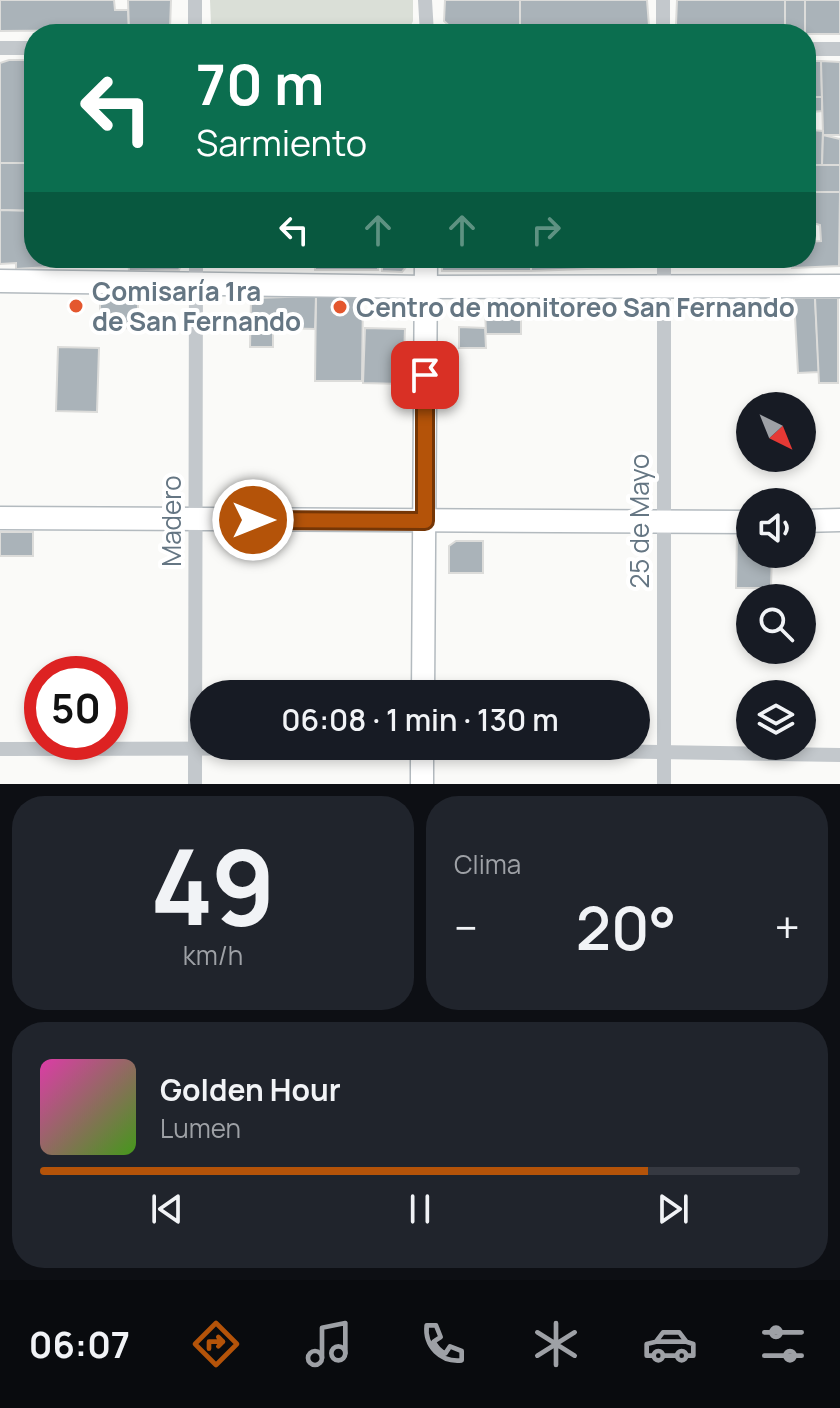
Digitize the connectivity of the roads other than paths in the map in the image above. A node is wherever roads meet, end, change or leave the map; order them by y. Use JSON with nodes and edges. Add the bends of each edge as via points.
{"nodes":[{"id":1,"x":195,"y":0,"type":"edge"},
{"id":2,"x":425,"y":0,"type":"edge"},
{"id":3,"x":663,"y":0,"type":"edge"},
{"id":4,"x":195,"y":24,"type":"edge"},
{"id":5,"x":426,"y":24,"type":"edge"},
{"id":6,"x":663,"y":24,"type":"edge"},
{"id":7,"x":0,"y":48,"type":"edge"},
{"id":8,"x":24,"y":48,"type":"edge"},
{"id":9,"x":816,"y":49,"type":"edge"},
{"id":10,"x":840,"y":49,"type":"edge"},
{"id":11,"x":196,"y":268,"type":"edge"},
{"id":12,"x":426,"y":268,"type":"edge"},
{"id":13,"x":664,"y":268,"type":"edge"},
{"id":14,"x":0,"y":281,"type":"edge"},
{"id":15,"x":196,"y":283,"type":"junction"},
{"id":16,"x":840,"y":286,"type":"edge"},
{"id":17,"x":426,"y":287,"type":"junction"},
{"id":18,"x":665,"y":287,"type":"junction"},
{"id":19,"x":0,"y":518,"type":"edge"},
{"id":20,"x":196,"y":519,"type":"junction"},
{"id":21,"x":840,"y":520,"type":"edge"},
{"id":22,"x":425,"y":521,"type":"junction"},
{"id":23,"x":816,"y":521,"type":"edge"},
{"id":24,"x":736,"y":522,"type":"edge"},
{"id":25,"x":663,"y":523,"type":"junction"},
{"id":26,"x":195,"y":680,"type":"edge"},
{"id":27,"x":423,"y":680,"type":"edge"},
{"id":28,"x":190,"y":747,"type":"edge"},
{"id":29,"x":0,"y":749,"type":"edge"},
{"id":30,"x":650,"y":752,"type":"edge"},
{"id":31,"x":664,"y":752,"type":"junction"},
{"id":32,"x":840,"y":755,"type":"edge"},
{"id":33,"x":195,"y":760,"type":"edge"},
{"id":34,"x":422,"y":760,"type":"edge"},
{"id":35,"x":195,"y":784,"type":"edge"},
{"id":36,"x":422,"y":784,"type":"edge"},
{"id":37,"x":664,"y":784,"type":"edge"}],
"edges":[{"from":1,"to":4,"type":"street"},
{"from":2,"to":5,"type":"street"},
{"from":3,"to":6,"type":"street"},
{"from":7,"to":8,"type":"street"},
{"from":9,"to":10,"type":"street"},
{"from":11,"to":15,"type":"street","name":"Madero"},
{"from":12,"to":17,"type":"main road"},
{"from":13,"to":18,"type":"street","name":"25 de Mayo"},
{"from":14,"to":15,"type":"main road"},
{"from":15,"to":17,"type":"main road"},
{"from":15,"to":20,"type":"street","name":"Madero"},
{"from":16,"to":18,"type":"main road"},
{"from":17,"to":18,"type":"main road"},
{"from":17,"to":22,"type":"main road"},
{"from":18,"to":25,"type":"street","name":"25 de Mayo"},
{"from":19,"to":20,"type":"main road"},
{"from":20,"to":22,"type":"main road"},
{"from":20,"to":26,"type":"street","name":"Madero"},
{"from":21,"to":23,"type":"main road"},
{"from":22,"to":25,"type":"main road"},
{"from":22,"to":27,"type":"main road"},
{"from":24,"to":25,"type":"main road"},
{"from":25,"to":31,"type":"street","name":"25 de Mayo"},
{"from":28,"to":29,"type":"street"},
{"from":30,"to":31,"type":"street"},
{"from":31,"to":32,"type":"street"},
{"from":31,"to":37,"type":"street","name":"25 de Mayo"},
{"from":33,"to":35,"type":"street","name":"Madero"},
{"from":34,"to":36,"type":"main road"}]}
